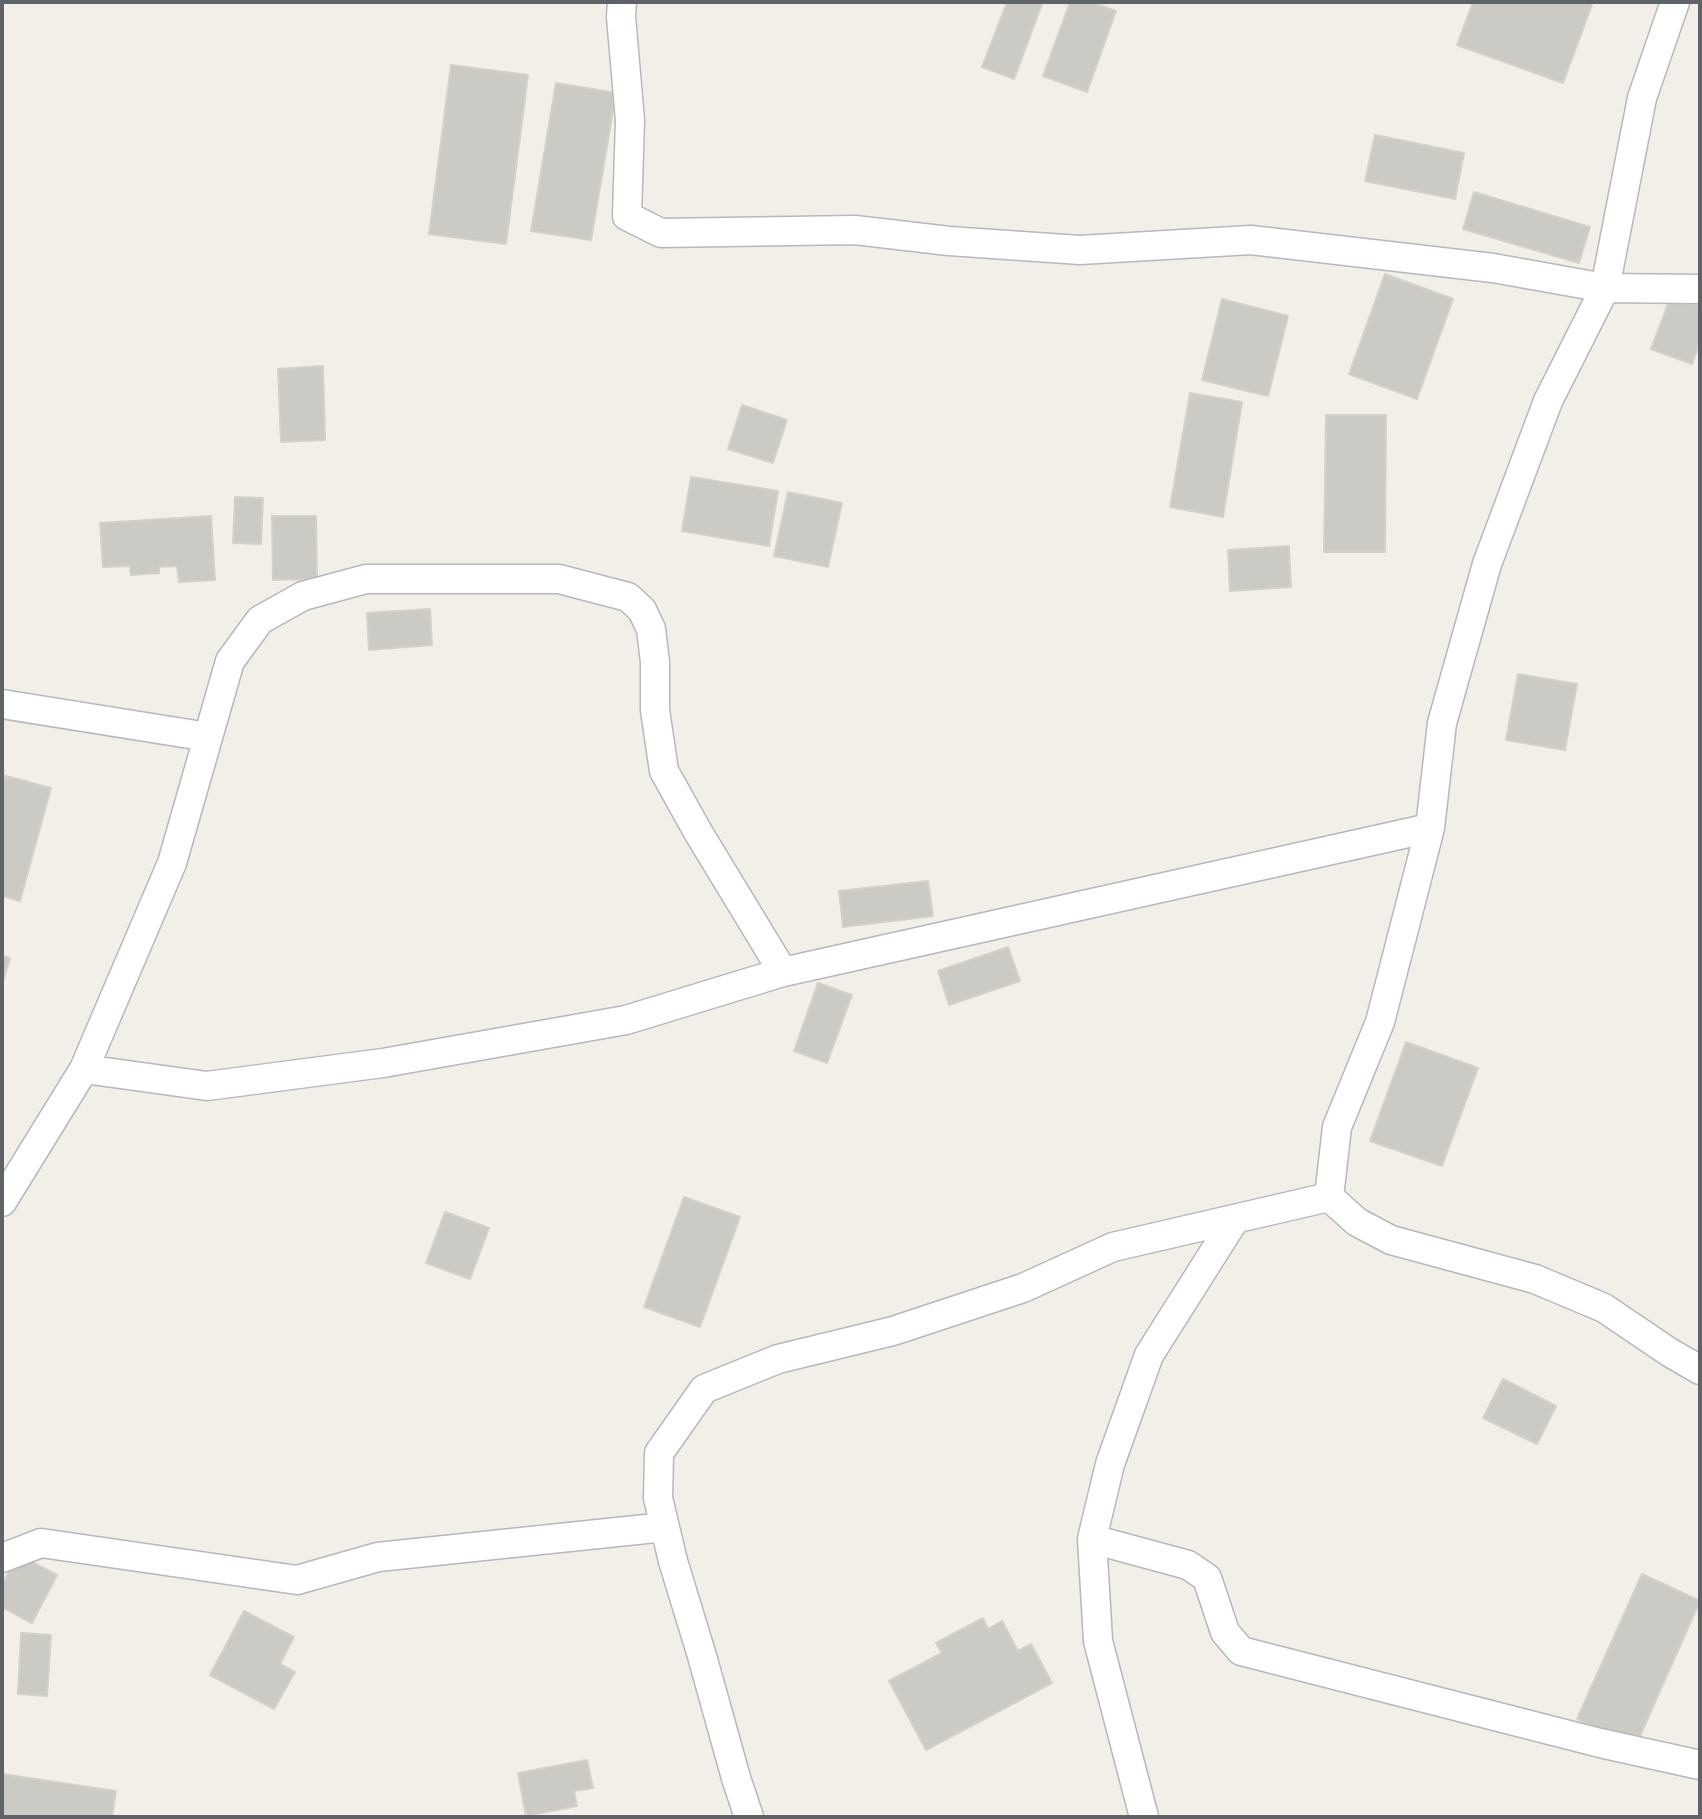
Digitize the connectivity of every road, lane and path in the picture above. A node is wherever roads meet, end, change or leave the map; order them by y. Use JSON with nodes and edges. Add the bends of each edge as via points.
{"nodes":[{"id":1,"x":622,"y":2,"type":"edge"},
{"id":2,"x":1675,"y":2,"type":"edge"},
{"id":3,"x":1605,"y":288,"type":"junction"},
{"id":4,"x":1700,"y":289,"type":"edge"},
{"id":5,"x":2,"y":704,"type":"edge"},
{"id":6,"x":208,"y":737,"type":"junction"},
{"id":7,"x":1430,"y":828,"type":"junction"},
{"id":8,"x":783,"y":972,"type":"junction"},
{"id":9,"x":84,"y":1069,"type":"junction"},
{"id":10,"x":1329,"y":1197,"type":"junction"},
{"id":11,"x":2,"y":1202,"type":"edge"},
{"id":12,"x":1235,"y":1219,"type":"junction"},
{"id":13,"x":1700,"y":1370,"type":"edge"},
{"id":14,"x":665,"y":1527,"type":"junction"},
{"id":15,"x":1093,"y":1539,"type":"junction"},
{"id":16,"x":2,"y":1558,"type":"edge"},
{"id":17,"x":1700,"y":1765,"type":"edge"},
{"id":18,"x":749,"y":1817,"type":"edge"},
{"id":19,"x":1144,"y":1817,"type":"edge"}],
"edges":[{"from":1,"to":3,"type":"street","via":[[630,120],[627,216],[661,233],[855,230],[1080,250],[1251,240],[1493,268]]},
{"from":2,"to":3,"type":"street","via":[[1642,98]]},
{"from":3,"to":4,"type":"street"},
{"from":3,"to":7,"type":"street","via":[[1548,401],[1487,564],[1442,723]]},
{"from":5,"to":6,"type":"street"},
{"from":6,"to":8,"type":"street","via":[[230,662],[260,620],[303,596],[366,579],[559,579],[628,597],[642,610],[651,629],[664,771]]},
{"from":6,"to":9,"type":"street","via":[[172,863]]},
{"from":7,"to":8,"type":"street"},
{"from":7,"to":10,"type":"street","via":[[1380,1022],[1337,1127]]},
{"from":8,"to":9,"type":"street","via":[[626,1020],[383,1063],[206,1086]]},
{"from":9,"to":11,"type":"street"},
{"from":10,"to":12,"type":"street"},
{"from":10,"to":13,"type":"street","via":[[1357,1222],[1391,1240],[1535,1279],[1604,1308]]},
{"from":12,"to":14,"type":"street","via":[[1113,1247],[1023,1288],[893,1331],[778,1359],[704,1390],[659,1453],[658,1498]]},
{"from":12,"to":15,"type":"street","via":[[1149,1355],[1110,1464]]},
{"from":14,"to":16,"type":"street","via":[[378,1558],[297,1580],[41,1543]]},
{"from":14,"to":18,"type":"street"},
{"from":15,"to":17,"type":"street","via":[[1188,1565],[1207,1578],[1226,1632],[1241,1651]]},
{"from":15,"to":19,"type":"street","via":[[1098,1641]]}]}
